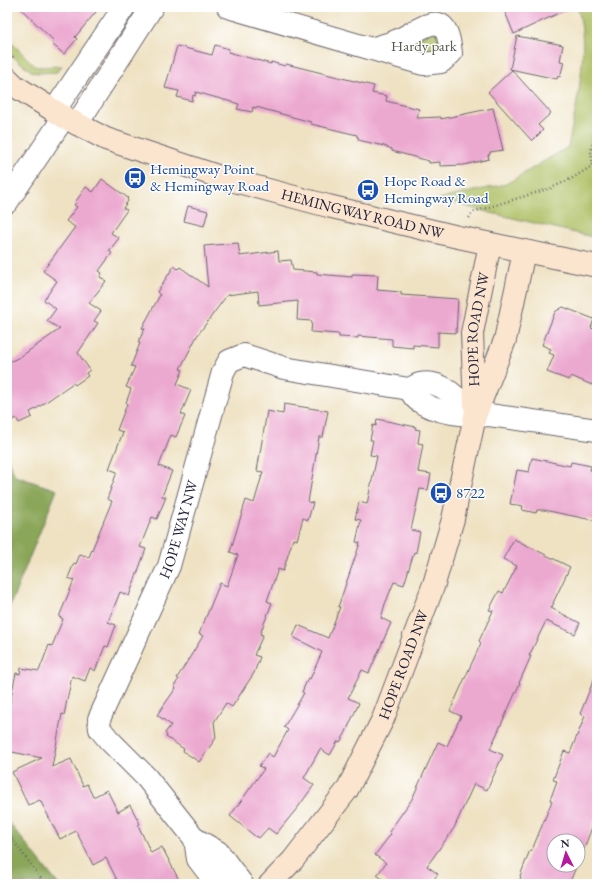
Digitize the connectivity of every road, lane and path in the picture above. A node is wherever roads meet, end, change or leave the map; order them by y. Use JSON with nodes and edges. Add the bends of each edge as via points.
{"nodes":[{"id":1,"x":124,"y":7,"type":"edge"},
{"id":2,"x":152,"y":7,"type":"edge"},
{"id":3,"x":228,"y":7,"type":"edge"},
{"id":4,"x":372,"y":49,"type":"dead end"},
{"id":5,"x":7,"y":78,"type":"edge"},
{"id":6,"x":65,"y":117,"type":"junction"},
{"id":7,"x":597,"y":122,"type":"edge"},
{"id":8,"x":597,"y":163,"type":"edge"},
{"id":9,"x":593,"y":165,"type":"junction"},
{"id":10,"x":7,"y":202,"type":"edge"},
{"id":11,"x":473,"y":212,"type":"dead end"},
{"id":12,"x":490,"y":244,"type":"junction"},
{"id":13,"x":524,"y":252,"type":"junction"},
{"id":14,"x":597,"y":266,"type":"edge"},
{"id":15,"x":475,"y":416,"type":"junction"},
{"id":16,"x":597,"y":430,"type":"edge"},
{"id":17,"x":7,"y":832,"type":"edge"},
{"id":18,"x":195,"y":839,"type":"junction"},
{"id":19,"x":45,"y":884,"type":"edge"},
{"id":20,"x":217,"y":884,"type":"edge"},
{"id":21,"x":242,"y":884,"type":"edge"},
{"id":22,"x":270,"y":884,"type":"edge"}],
"edges":[{"from":1,"to":6,"type":"street"},
{"from":2,"to":6,"type":"street"},
{"from":3,"to":4,"type":"street"},
{"from":5,"to":6,"type":"street","name":"HEMINGWAY ROAD NW","via":[[15,86]]},
{"from":6,"to":10,"type":"street"},
{"from":6,"to":12,"type":"street","name":"HEMINGWAY ROAD NW","via":[[106,139],[223,178],[336,208]]},
{"from":7,"to":9,"type":"path","via":[[591,152]]},
{"from":8,"to":9,"type":"path"},
{"from":9,"to":11,"type":"path","via":[[551,188]]},
{"from":12,"to":13,"type":"street","name":"HEMINGWAY ROAD NW"},
{"from":12,"to":15,"type":"street","name":"HOPE ROAD NW","via":[[472,333]]},
{"from":13,"to":14,"type":"street","name":"HEMINGWAY ROAD NW"},
{"from":13,"to":15,"type":"street","name":"HOPE ROAD NW","via":[[506,340]]},
{"from":15,"to":16,"type":"street","name":"HOPE WAY NW","via":[[489,415]]},
{"from":15,"to":18,"type":"street","name":"HOPE WAY NW","via":[[432,409],[417,401],[409,389],[284,368],[244,355],[229,361],[223,372],[169,566],[99,719],[100,729],[146,777]]},
{"from":15,"to":22,"type":"street","name":"HOPE ROAD NW","via":[[453,519],[434,584],[383,719],[347,790],[293,860]]},
{"from":17,"to":19,"type":"path"},
{"from":18,"to":20,"type":"street","name":"HOPE WAY NW","via":[[198,859]]},
{"from":18,"to":21,"type":"street","name":"HOPE WAY NW","via":[[218,852]]}]}
